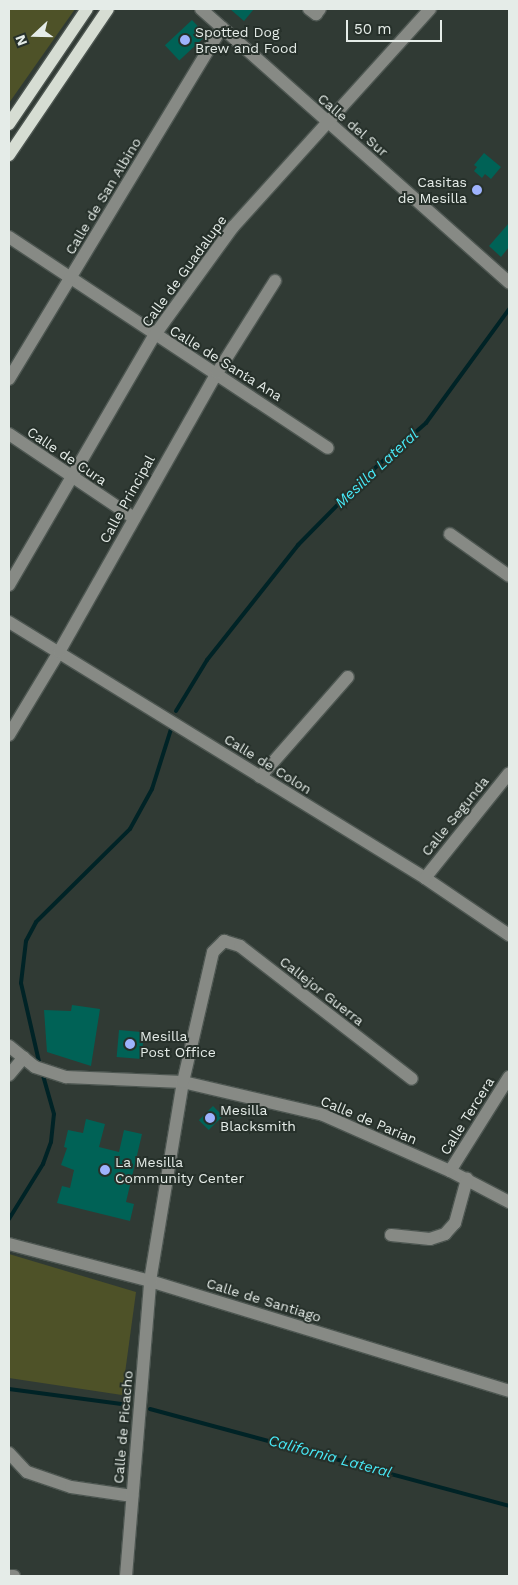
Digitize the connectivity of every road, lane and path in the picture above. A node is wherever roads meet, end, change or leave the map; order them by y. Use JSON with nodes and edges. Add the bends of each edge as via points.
{"nodes":[{"id":1,"x":87,"y":9,"type":"edge"},
{"id":2,"x":108,"y":9,"type":"edge"},
{"id":3,"x":201,"y":9,"type":"edge"},
{"id":4,"x":309,"y":9,"type":"edge"},
{"id":5,"x":320,"y":9,"type":"edge"},
{"id":6,"x":430,"y":9,"type":"edge"},
{"id":7,"x":222,"y":27,"type":"junction"},
{"id":8,"x":327,"y":122,"type":"junction"},
{"id":9,"x":9,"y":124,"type":"edge"},
{"id":10,"x":9,"y":155,"type":"edge"},
{"id":11,"x":9,"y":237,"type":"edge"},
{"id":12,"x":71,"y":280,"type":"junction"},
{"id":13,"x":274,"y":280,"type":"dead end"},
{"id":14,"x":509,"y":282,"type":"edge"},
{"id":15,"x":154,"y":336,"type":"junction"},
{"id":16,"x":217,"y":373,"type":"junction"},
{"id":17,"x":9,"y":378,"type":"edge"},
{"id":18,"x":9,"y":434,"type":"edge"},
{"id":19,"x":328,"y":448,"type":"dead end"},
{"id":20,"x":70,"y":478,"type":"junction"},
{"id":21,"x":134,"y":518,"type":"junction"},
{"id":22,"x":450,"y":534,"type":"dead end"},
{"id":23,"x":509,"y":576,"type":"edge"},
{"id":24,"x":9,"y":585,"type":"edge"},
{"id":25,"x":9,"y":622,"type":"edge"},
{"id":26,"x":59,"y":652,"type":"junction"},
{"id":27,"x":348,"y":677,"type":"dead end"},
{"id":28,"x":9,"y":735,"type":"edge"},
{"id":29,"x":509,"y":773,"type":"edge"},
{"id":30,"x":260,"y":776,"type":"junction"},
{"id":31,"x":425,"y":878,"type":"junction"},
{"id":32,"x":509,"y":934,"type":"edge"},
{"id":33,"x":212,"y":952,"type":"joint"},
{"id":34,"x":9,"y":1046,"type":"edge"},
{"id":35,"x":24,"y":1057,"type":"junction"},
{"id":36,"x":9,"y":1074,"type":"edge"},
{"id":37,"x":509,"y":1077,"type":"edge"},
{"id":38,"x":412,"y":1079,"type":"dead end"},
{"id":39,"x":183,"y":1082,"type":"junction"},
{"id":40,"x":450,"y":1171,"type":"junction"},
{"id":41,"x":466,"y":1179,"type":"junction"},
{"id":42,"x":509,"y":1202,"type":"edge"},
{"id":43,"x":391,"y":1235,"type":"dead end"},
{"id":44,"x":9,"y":1244,"type":"edge"},
{"id":45,"x":150,"y":1281,"type":"junction"},
{"id":46,"x":509,"y":1392,"type":"edge"},
{"id":47,"x":9,"y":1453,"type":"edge"},
{"id":48,"x":132,"y":1496,"type":"junction"},
{"id":49,"x":9,"y":1576,"type":"edge"},
{"id":50,"x":14,"y":1576,"type":"edge"},
{"id":51,"x":126,"y":1576,"type":"edge"}],
"edges":[{"from":1,"to":9,"type":"main road"},
{"from":2,"to":10,"type":"main road"},
{"from":3,"to":7,"type":"street","name":"Calle del Sur"},
{"from":4,"to":5,"type":"street","via":[[316,14]]},
{"from":6,"to":8,"type":"street","name":"Calle de Guadalupe"},
{"from":7,"to":8,"type":"street","name":"Calle del Sur"},
{"from":7,"to":12,"type":"street","name":"Calle de San Albino"},
{"from":8,"to":14,"type":"street","name":"Calle del Sur"},
{"from":8,"to":15,"type":"street","name":"Calle de Guadalupe","via":[[233,227]]},
{"from":11,"to":12,"type":"street","name":"Calle de Santa Ana"},
{"from":12,"to":15,"type":"street","name":"Calle de Santa Ana"},
{"from":12,"to":17,"type":"street","name":"Calle de San Albino"},
{"from":13,"to":16,"type":"street","name":"Calle Principal"},
{"from":15,"to":16,"type":"street","name":"Calle de Santa Ana"},
{"from":15,"to":20,"type":"street","name":"Calle de Guadalupe"},
{"from":16,"to":19,"type":"street","name":"Calle de Santa Ana"},
{"from":16,"to":21,"type":"street","name":"Calle Principal"},
{"from":18,"to":20,"type":"street","name":"Calle de Cura"},
{"from":20,"to":21,"type":"street","name":"Calle de Cura"},
{"from":20,"to":24,"type":"street","name":"Calle de Guadalupe"},
{"from":21,"to":26,"type":"street","name":"Calle Principal"},
{"from":22,"to":23,"type":"street"},
{"from":25,"to":26,"type":"street","name":"Calle de Colon"},
{"from":26,"to":28,"type":"street","name":"Calle Principal"},
{"from":26,"to":30,"type":"street","name":"Calle de Colon"},
{"from":27,"to":30,"type":"street"},
{"from":29,"to":31,"type":"street","name":"Calle Segunda"},
{"from":30,"to":31,"type":"street","name":"Calle de Colon"},
{"from":31,"to":32,"type":"street","name":"Calle de Colon"},
{"from":33,"to":38,"type":"street","name":"Callejor Guerra","via":[[224,941],[240,946]]},
{"from":33,"to":39,"type":"street","name":"Calle de Picacho"},
{"from":34,"to":35,"type":"street","name":"Calle de Parian"},
{"from":35,"to":36,"type":"street"},
{"from":35,"to":39,"type":"street","name":"Calle de Parian","via":[[35,1067],[86,1080]]},
{"from":37,"to":40,"type":"street","name":"Calle Tercera"},
{"from":39,"to":40,"type":"street","name":"Calle de Parian","via":[[321,1114]]},
{"from":39,"to":45,"type":"street","name":"Calle de Picacho"},
{"from":40,"to":41,"type":"street","name":"Calle de Parian"},
{"from":41,"to":42,"type":"street","name":"Calle de Parian"},
{"from":41,"to":43,"type":"street","via":[[455,1223],[445,1234],[430,1239]]},
{"from":44,"to":45,"type":"street","name":"Calle de Santiago"},
{"from":45,"to":46,"type":"street","name":"Calle de Santiago"},
{"from":45,"to":48,"type":"street","name":"Calle de Picacho"},
{"from":47,"to":48,"type":"street","via":[[27,1472],[71,1487]]},
{"from":48,"to":51,"type":"street","name":"Calle de Picacho"},
{"from":49,"to":50,"type":"street"}]}
